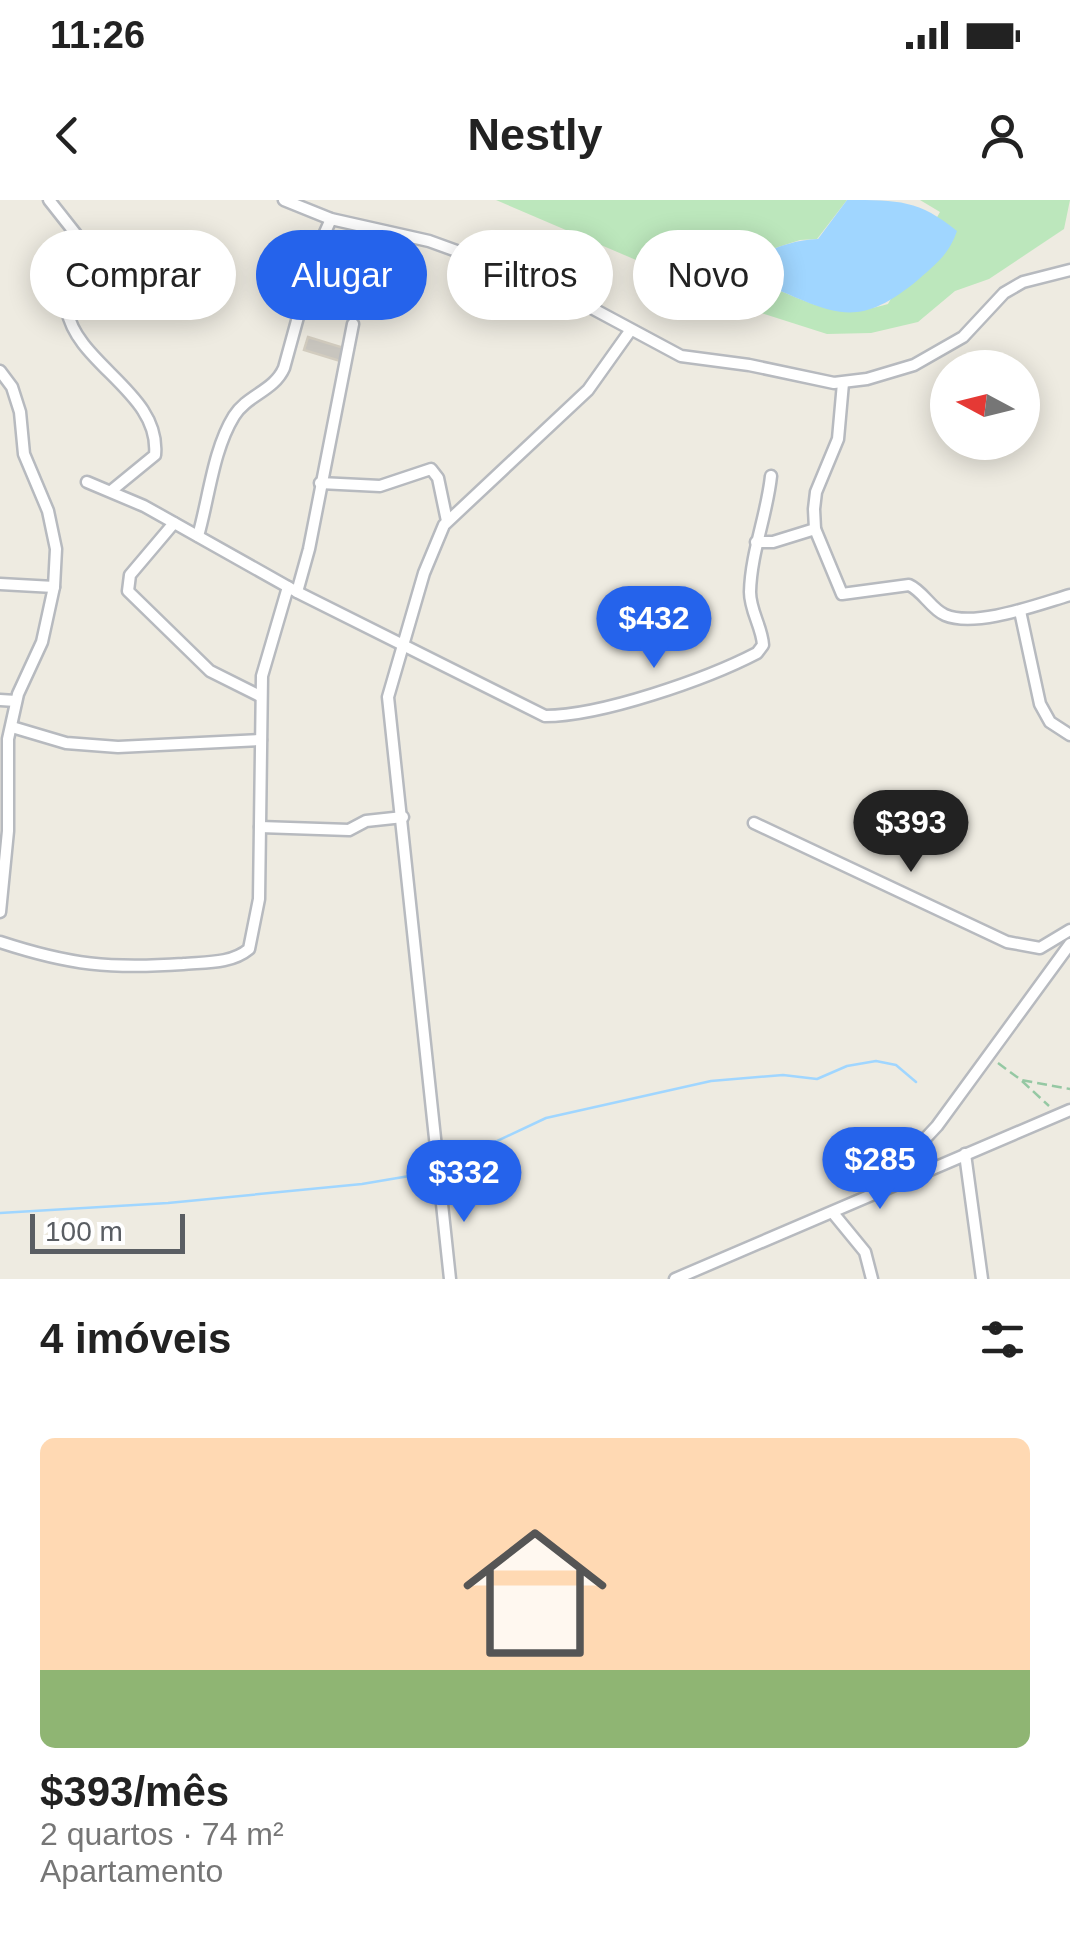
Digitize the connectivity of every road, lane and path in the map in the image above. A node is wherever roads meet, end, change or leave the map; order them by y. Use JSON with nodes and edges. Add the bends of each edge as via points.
{"nodes":[{"id":1,"x":49,"y":200,"type":"edge"},
{"id":2,"x":284,"y":200,"type":"edge"},
{"id":3,"x":332,"y":219,"type":"junction"},
{"id":4,"x":1070,"y":270,"type":"edge"},
{"id":5,"x":352,"y":324,"type":"dead end"},
{"id":6,"x":630,"y":331,"type":"junction"},
{"id":7,"x":0,"y":372,"type":"edge"},
{"id":8,"x":843,"y":383,"type":"junction"},
{"id":9,"x":771,"y":476,"type":"dead end"},
{"id":10,"x":86,"y":482,"type":"dead end"},
{"id":11,"x":320,"y":483,"type":"junction"},
{"id":12,"x":111,"y":491,"type":"junction"},
{"id":13,"x":447,"y":520,"type":"junction"},
{"id":14,"x":174,"y":523,"type":"junction"},
{"id":15,"x":814,"y":529,"type":"junction"},
{"id":16,"x":198,"y":536,"type":"junction"},
{"id":17,"x":756,"y":542,"type":"junction"},
{"id":18,"x":0,"y":584,"type":"edge"},
{"id":19,"x":54,"y":587,"type":"junction"},
{"id":20,"x":293,"y":590,"type":"junction"},
{"id":21,"x":1070,"y":595,"type":"edge"},
{"id":22,"x":1020,"y":611,"type":"junction"},
{"id":23,"x":403,"y":642,"type":"junction"},
{"id":24,"x":260,"y":696,"type":"junction"},
{"id":25,"x":0,"y":700,"type":"edge"},
{"id":26,"x":16,"y":701,"type":"junction"},
{"id":27,"x":12,"y":728,"type":"junction"},
{"id":28,"x":1070,"y":735,"type":"edge"},
{"id":29,"x":261,"y":740,"type":"junction"},
{"id":30,"x":403,"y":817,"type":"junction"},
{"id":31,"x":754,"y":823,"type":"dead end"},
{"id":32,"x":260,"y":827,"type":"junction"},
{"id":33,"x":0,"y":912,"type":"edge"},
{"id":34,"x":1070,"y":930,"type":"edge"},
{"id":35,"x":0,"y":942,"type":"edge"},
{"id":36,"x":1070,"y":944,"type":"edge"},
{"id":37,"x":989,"y":1057,"type":"junction"},
{"id":38,"x":1020,"y":1080,"type":"junction"},
{"id":39,"x":1070,"y":1089,"type":"edge"},
{"id":40,"x":1070,"y":1110,"type":"edge"},
{"id":41,"x":1058,"y":1114,"type":"junction"},
{"id":42,"x":965,"y":1154,"type":"junction"},
{"id":43,"x":875,"y":1192,"type":"junction"},
{"id":44,"x":833,"y":1213,"type":"junction"},
{"id":45,"x":680,"y":1278,"type":"edge"},
{"id":46,"x":450,"y":1279,"type":"edge"},
{"id":47,"x":872,"y":1279,"type":"edge"},
{"id":48,"x":982,"y":1279,"type":"edge"}],
"edges":[{"from":1,"to":12,"type":"street","via":[[80,238],[69,320],[136,398],[155,446],[154,455]]},
{"from":2,"to":3,"type":"street"},
{"from":3,"to":6,"type":"street","via":[[429,241],[544,283]]},
{"from":3,"to":16,"type":"street","via":[[314,255],[284,368],[277,383],[236,412]]},
{"from":4,"to":8,"type":"street","via":[[1004,293],[963,337],[914,365]]},
{"from":5,"to":11,"type":"street"},
{"from":6,"to":8,"type":"street","via":[[680,356]]},
{"from":6,"to":13,"type":"street","via":[[588,390]]},
{"from":7,"to":19,"type":"street","via":[[12,387],[24,454],[54,530]]},
{"from":8,"to":15,"type":"street","via":[[838,439],[816,492]]},
{"from":9,"to":17,"type":"street"},
{"from":10,"to":12,"type":"street"},
{"from":11,"to":13,"type":"street","via":[[370,487],[431,469]]},
{"from":11,"to":20,"type":"street","via":[[309,549]]},
{"from":12,"to":14,"type":"street"},
{"from":13,"to":23,"type":"street"},
{"from":14,"to":16,"type":"street"},
{"from":14,"to":24,"type":"street","via":[[130,575],[128,590],[210,671]]},
{"from":15,"to":17,"type":"street"},
{"from":15,"to":22,"type":"street","via":[[842,594],[908,585],[942,614],[959,618]]},
{"from":16,"to":20,"type":"street"},
{"from":17,"to":23,"type":"street","via":[[750,597],[763,645],[742,660],[652,693],[545,716]]},
{"from":18,"to":19,"type":"street"},
{"from":19,"to":26,"type":"street","via":[[35,663]]},
{"from":20,"to":23,"type":"street"},
{"from":20,"to":24,"type":"street","via":[[266,655]]},
{"from":21,"to":22,"type":"street"},
{"from":22,"to":28,"type":"street","via":[[1040,704],[1050,722]]},
{"from":23,"to":30,"type":"street","via":[[388,697]]},
{"from":24,"to":29,"type":"street"},
{"from":25,"to":26,"type":"street"},
{"from":26,"to":27,"type":"street"},
{"from":27,"to":29,"type":"street","via":[[66,743],[118,747]]},
{"from":27,"to":33,"type":"street"},
{"from":29,"to":32,"type":"street"},
{"from":30,"to":32,"type":"street","via":[[349,830]]},
{"from":30,"to":46,"type":"street"},
{"from":31,"to":34,"type":"street","via":[[1008,942],[1040,948]]},
{"from":32,"to":35,"type":"street","via":[[255,934],[239,957],[117,968]]},
{"from":36,"to":37,"type":"street"},
{"from":37,"to":38,"type":"path"},
{"from":37,"to":43,"type":"street"},
{"from":38,"to":39,"type":"path"},
{"from":38,"to":41,"type":"path"},
{"from":40,"to":41,"type":"street"},
{"from":41,"to":42,"type":"street"},
{"from":42,"to":43,"type":"street"},
{"from":42,"to":48,"type":"street"},
{"from":43,"to":44,"type":"street"},
{"from":44,"to":45,"type":"street"},
{"from":44,"to":47,"type":"street","via":[[865,1252]]}]}
